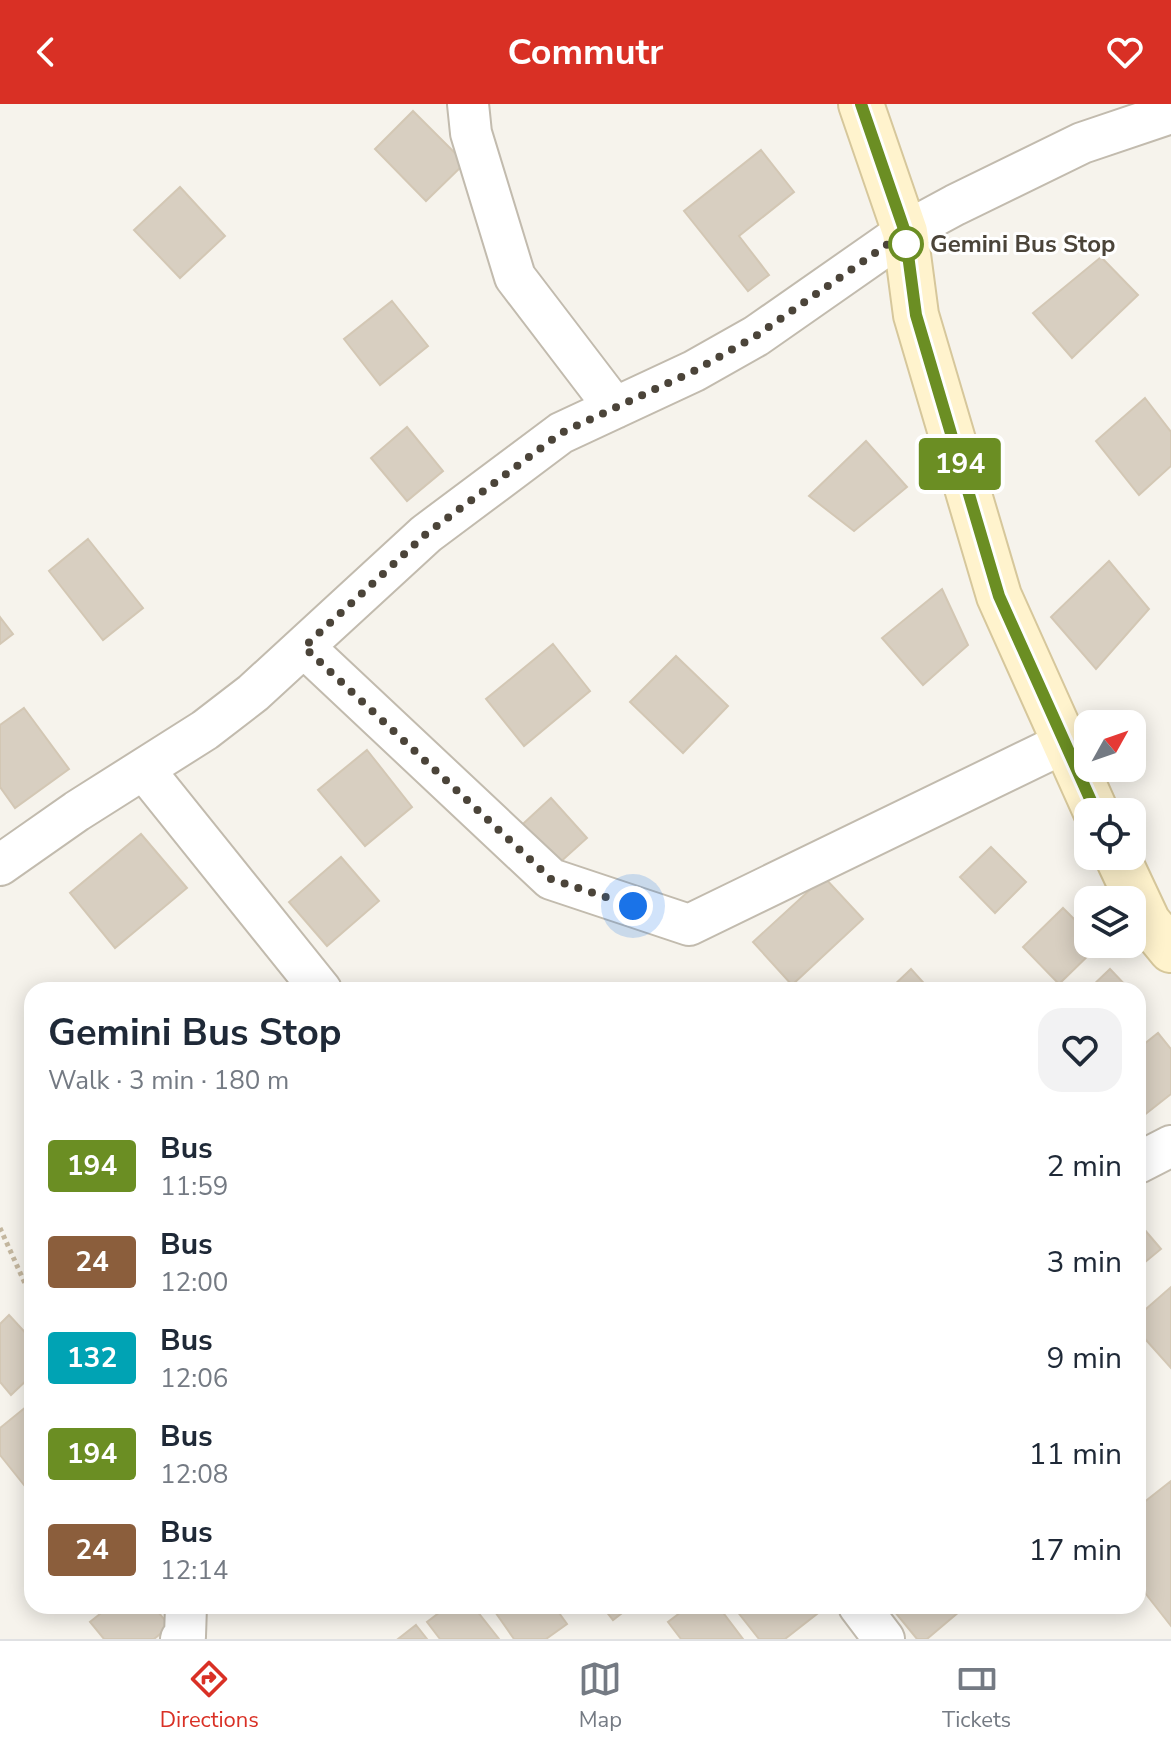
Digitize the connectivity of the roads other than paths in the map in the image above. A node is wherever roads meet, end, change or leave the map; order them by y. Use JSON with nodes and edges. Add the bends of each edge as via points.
{"nodes":[{"id":1,"x":468,"y":104,"type":"edge"},
{"id":2,"x":861,"y":104,"type":"edge"},
{"id":3,"x":1171,"y":113,"type":"edge"},
{"id":4,"x":905,"y":232,"type":"junction"},
{"id":5,"x":615,"y":408,"type":"junction"},
{"id":6,"x":304,"y":647,"type":"junction"},
{"id":7,"x":1064,"y":743,"type":"junction"},
{"id":8,"x":145,"y":771,"type":"junction"},
{"id":9,"x":1090,"y":798,"type":"edge"},
{"id":10,"x":0,"y":865,"type":"edge"},
{"id":11,"x":1124,"y":870,"type":"edge"},
{"id":12,"x":1171,"y":950,"type":"edge"},
{"id":13,"x":315,"y":982,"type":"edge"},
{"id":14,"x":1171,"y":1146,"type":"edge"},
{"id":15,"x":1146,"y":1159,"type":"edge"},
{"id":16,"x":186,"y":1614,"type":"edge"},
{"id":17,"x":865,"y":1614,"type":"edge"},
{"id":18,"x":181,"y":1639,"type":"edge"},
{"id":19,"x":884,"y":1639,"type":"edge"}],
"edges":[{"from":1,"to":5,"type":"street","via":[[471,133],[515,277]]},
{"from":2,"to":4,"type":"main road"},
{"from":3,"to":4,"type":"street","via":[[1082,143]]},
{"from":4,"to":5,"type":"street","via":[[756,336]]},
{"from":4,"to":7,"type":"main road","via":[[916,315],[999,596]]},
{"from":5,"to":6,"type":"street","via":[[561,433],[426,534]]},
{"from":6,"to":7,"type":"street","via":[[551,879],[689,925]]},
{"from":6,"to":8,"type":"street","via":[[253,693]]},
{"from":7,"to":9,"type":"main road"},
{"from":8,"to":10,"type":"street"},
{"from":8,"to":13,"type":"street"},
{"from":11,"to":12,"type":"main road","via":[[1148,922]]},
{"from":14,"to":15,"type":"street"},
{"from":16,"to":18,"type":"street"},
{"from":17,"to":19,"type":"street"}]}
